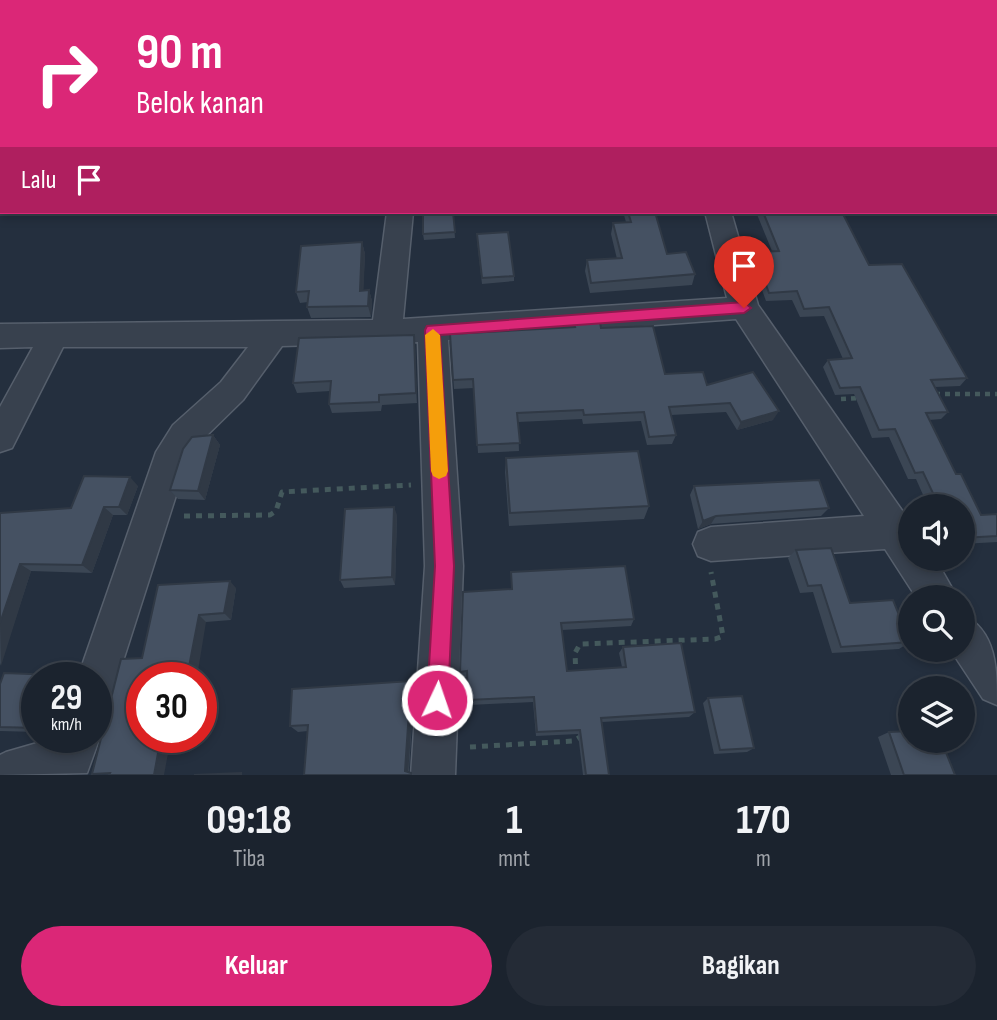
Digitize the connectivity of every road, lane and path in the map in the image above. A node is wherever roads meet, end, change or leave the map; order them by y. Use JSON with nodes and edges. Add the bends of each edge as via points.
{"nodes":[{"id":1,"x":400,"y":214,"type":"edge"},
{"id":2,"x":719,"y":214,"type":"edge"},
{"id":3,"x":744,"y":308,"type":"junction"},
{"id":4,"x":432,"y":330,"type":"junction"},
{"id":5,"x":387,"y":331,"type":"junction"},
{"id":6,"x":55,"y":334,"type":"junction"},
{"id":7,"x":274,"y":335,"type":"junction"},
{"id":8,"x":0,"y":336,"type":"edge"},
{"id":9,"x":929,"y":394,"type":"edge"},
{"id":10,"x":997,"y":394,"type":"edge"},
{"id":11,"x":874,"y":397,"type":"edge"},
{"id":12,"x":807,"y":402,"type":"junction"},
{"id":13,"x":0,"y":438,"type":"edge"},
{"id":14,"x":440,"y":484,"type":"junction"},
{"id":15,"x":151,"y":516,"type":"junction"},
{"id":16,"x":898,"y":536,"type":"edge"},
{"id":17,"x":710,"y":544,"type":"joint"},
{"id":18,"x":898,"y":548,"type":"edge"},
{"id":19,"x":975,"y":652,"type":"edge"},
{"id":20,"x":103,"y":662,"type":"edge"},
{"id":21,"x":997,"y":685,"type":"edge"},
{"id":22,"x":578,"y":689,"type":"edge"},
{"id":23,"x":582,"y":725,"type":"edge"},
{"id":24,"x":74,"y":753,"type":"edge"},
{"id":25,"x":434,"y":764,"type":"edge"},
{"id":26,"x":6,"y":775,"type":"edge"}],
"edges":[{"from":1,"to":5,"type":"street"},
{"from":2,"to":3,"type":"street"},
{"from":3,"to":4,"type":"street"},
{"from":3,"to":12,"type":"street"},
{"from":4,"to":5,"type":"street"},
{"from":4,"to":14,"type":"street"},
{"from":5,"to":7,"type":"street"},
{"from":6,"to":7,"type":"street"},
{"from":6,"to":8,"type":"street"},
{"from":6,"to":13,"type":"street"},
{"from":7,"to":15,"type":"street","via":[[232,391],[176,446]]},
{"from":9,"to":10,"type":"path"},
{"from":11,"to":12,"type":"path"},
{"from":12,"to":16,"type":"street"},
{"from":14,"to":15,"type":"path","via":[[282,492],[270,515]]},
{"from":14,"to":25,"type":"street","via":[[444,566]]},
{"from":15,"to":20,"type":"street"},
{"from":17,"to":18,"type":"street"},
{"from":17,"to":22,"type":"path","via":[[707,553],[723,636],[580,644],[575,653]]},
{"from":19,"to":21,"type":"street"},
{"from":23,"to":25,"type":"path","via":[[583,735],[573,741],[453,748]]},
{"from":24,"to":26,"type":"street","via":[[72,758],[21,767]]}]}
